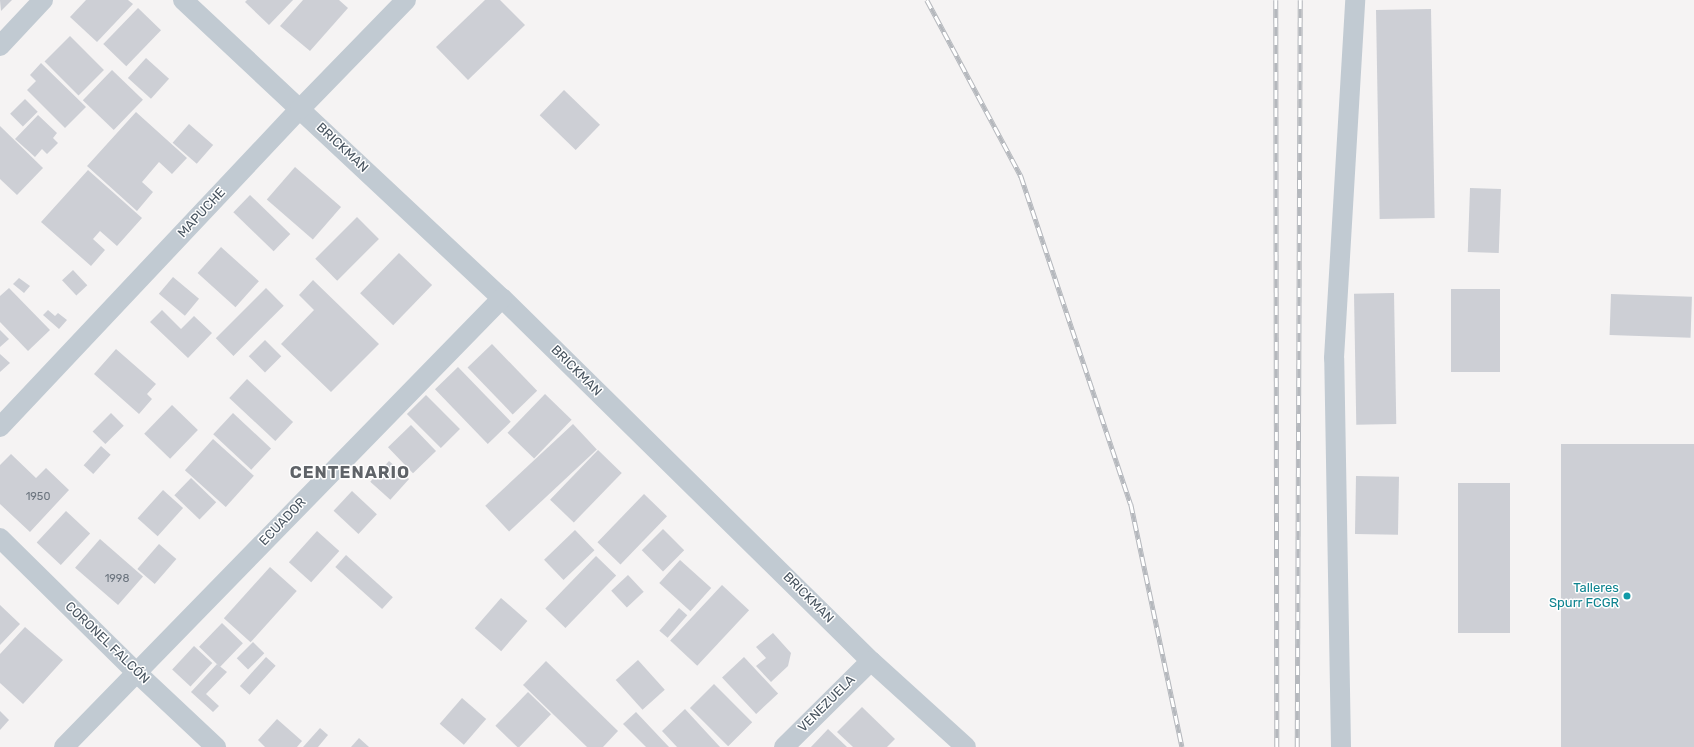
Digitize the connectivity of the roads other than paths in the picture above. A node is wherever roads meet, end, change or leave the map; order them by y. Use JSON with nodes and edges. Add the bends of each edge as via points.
{"nodes":[{"id":1,"x":43,"y":0,"type":"edge"},
{"id":2,"x":183,"y":0,"type":"edge"},
{"id":3,"x":406,"y":0,"type":"edge"},
{"id":4,"x":1355,"y":0,"type":"edge"},
{"id":5,"x":0,"y":46,"type":"edge"},
{"id":6,"x":300,"y":109,"type":"junction"},
{"id":7,"x":502,"y":298,"type":"junction"},
{"id":8,"x":0,"y":427,"type":"edge"},
{"id":9,"x":0,"y":538,"type":"edge"},
{"id":10,"x":871,"y":661,"type":"junction"},
{"id":11,"x":136,"y":672,"type":"junction"},
{"id":12,"x":64,"y":747,"type":"edge"},
{"id":13,"x":216,"y":747,"type":"edge"},
{"id":14,"x":784,"y":747,"type":"edge"},
{"id":15,"x":966,"y":747,"type":"edge"},
{"id":16,"x":1341,"y":747,"type":"edge"}],
"edges":[{"from":1,"to":5,"type":"street"},
{"from":2,"to":6,"type":"street","name":"BRICKMAN"},
{"from":3,"to":6,"type":"street","name":"MAPUCHE"},
{"from":4,"to":16,"type":"street","via":[[1334,358]]},
{"from":6,"to":7,"type":"street","name":"BRICKMAN"},
{"from":6,"to":8,"type":"street","name":"MAPUCHE"},
{"from":7,"to":10,"type":"street","name":"BRICKMAN"},
{"from":7,"to":11,"type":"street","name":"ECUADOR"},
{"from":9,"to":11,"type":"street","name":"CORONEL FALCÓN"},
{"from":10,"to":14,"type":"street","name":"VENEZUELA"},
{"from":10,"to":15,"type":"street","name":"BRICKMAN"},
{"from":11,"to":12,"type":"street","name":"ECUADOR"},
{"from":11,"to":13,"type":"street","name":"CORONEL FALCÓN"}]}
